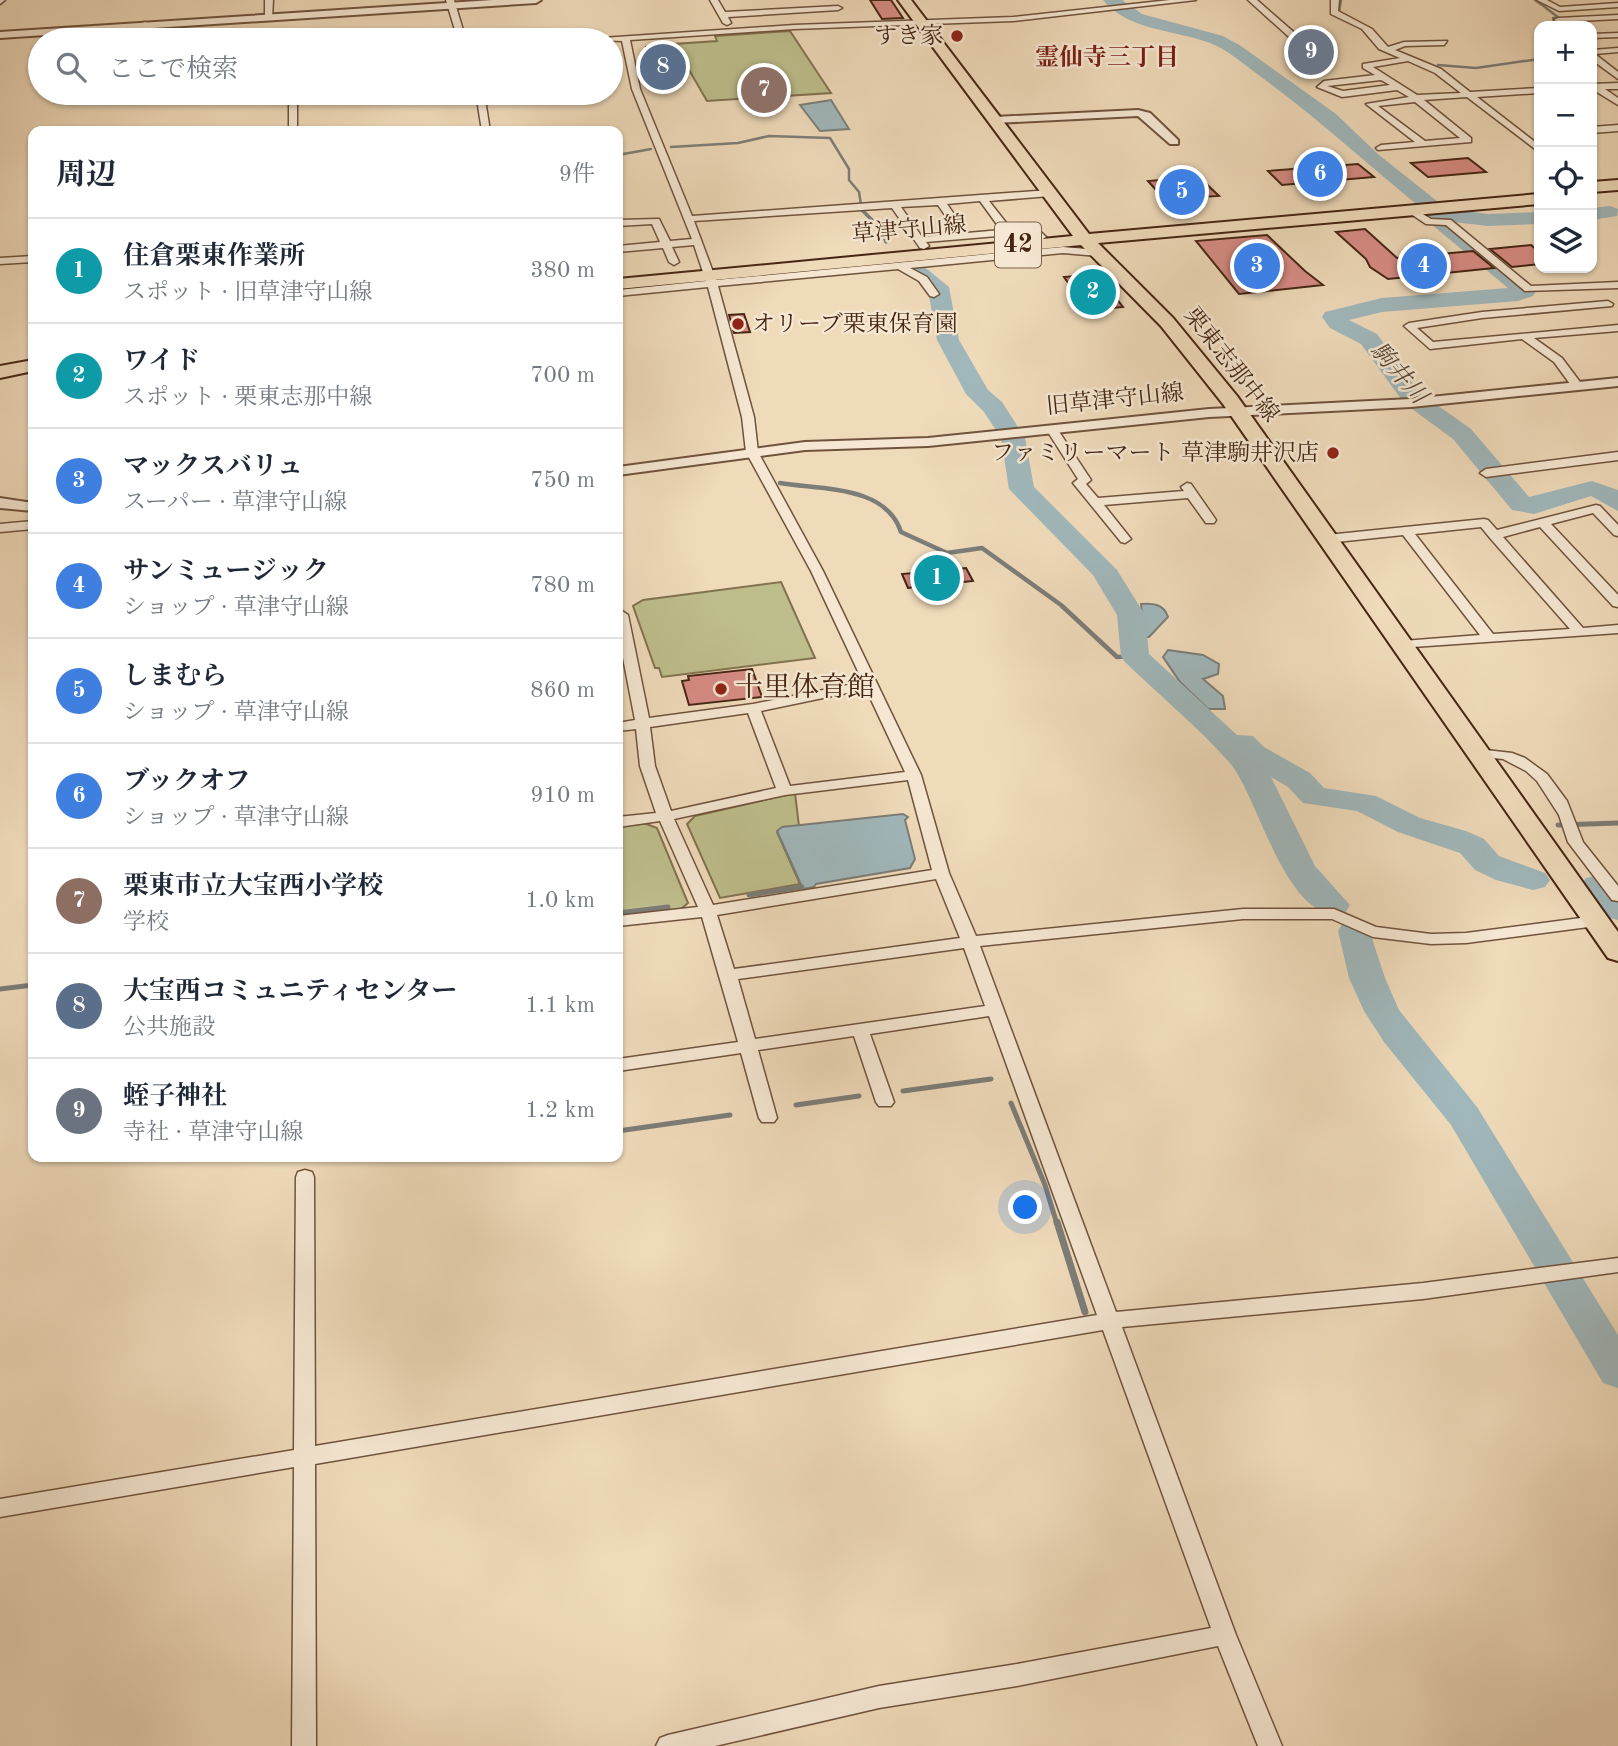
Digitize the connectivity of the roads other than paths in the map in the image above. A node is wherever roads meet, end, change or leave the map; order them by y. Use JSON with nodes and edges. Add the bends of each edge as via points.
{"nodes":[{"id":1,"x":270,"y":0,"type":"edge"},
{"id":2,"x":536,"y":0,"type":"edge"},
{"id":3,"x":713,"y":0,"type":"edge"},
{"id":4,"x":832,"y":0,"type":"edge"},
{"id":5,"x":904,"y":0,"type":"edge"},
{"id":6,"x":1061,"y":0,"type":"edge"},
{"id":7,"x":1192,"y":0,"type":"edge"},
{"id":8,"x":1252,"y":0,"type":"edge"},
{"id":9,"x":1335,"y":0,"type":"edge"},
{"id":10,"x":1541,"y":0,"type":"edge"},
{"id":11,"x":450,"y":3,"type":"edge"},
{"id":12,"x":1618,"y":5,"type":"edge"},
{"id":13,"x":838,"y":8,"type":"junction"},
{"id":14,"x":1078,"y":13,"type":"junction"},
{"id":15,"x":722,"y":15,"type":"junction"},
{"id":16,"x":1058,"y":15,"type":"junction"},
{"id":17,"x":270,"y":16,"type":"junction"},
{"id":18,"x":1618,"y":17,"type":"edge"},
{"id":19,"x":1112,"y":19,"type":"dead end"},
{"id":20,"x":1558,"y":20,"type":"dead end"},
{"id":21,"x":920,"y":23,"type":"junction"},
{"id":22,"x":147,"y":24,"type":"junction"},
{"id":23,"x":849,"y":25,"type":"junction"},
{"id":24,"x":94,"y":28,"type":"edge"},
{"id":25,"x":145,"y":28,"type":"edge"},
{"id":26,"x":458,"y":28,"type":"edge"},
{"id":27,"x":732,"y":32,"type":"junction"},
{"id":28,"x":28,"y":33,"type":"edge"},
{"id":29,"x":0,"y":35,"type":"edge"},
{"id":30,"x":1618,"y":35,"type":"edge"},
{"id":31,"x":1597,"y":36,"type":"edge"},
{"id":32,"x":623,"y":39,"type":"edge"},
{"id":33,"x":626,"y":39,"type":"junction"},
{"id":34,"x":1444,"y":43,"type":"dead end"},
{"id":35,"x":1302,"y":44,"type":"dead end"},
{"id":36,"x":1388,"y":50,"type":"junction"},
{"id":37,"x":1618,"y":50,"type":"edge"},
{"id":38,"x":1597,"y":53,"type":"edge"},
{"id":39,"x":1597,"y":58,"type":"edge"},
{"id":40,"x":1407,"y":59,"type":"junction"},
{"id":41,"x":1618,"y":76,"type":"edge"},
{"id":42,"x":1383,"y":77,"type":"junction"},
{"id":43,"x":1618,"y":86,"type":"edge"},
{"id":44,"x":1398,"y":87,"type":"junction"},
{"id":45,"x":1597,"y":87,"type":"edge"},
{"id":46,"x":1597,"y":88,"type":"edge"},
{"id":47,"x":1534,"y":90,"type":"edge"},
{"id":48,"x":1468,"y":92,"type":"junction"},
{"id":49,"x":1416,"y":98,"type":"junction"},
{"id":50,"x":1618,"y":102,"type":"edge"},
{"id":51,"x":293,"y":105,"type":"edge"},
{"id":52,"x":482,"y":105,"type":"edge"},
{"id":53,"x":995,"y":120,"type":"junction"},
{"id":54,"x":293,"y":126,"type":"edge"},
{"id":55,"x":485,"y":126,"type":"edge"},
{"id":56,"x":1597,"y":128,"type":"edge"},
{"id":57,"x":1618,"y":128,"type":"edge"},
{"id":58,"x":1534,"y":135,"type":"edge"},
{"id":59,"x":1523,"y":136,"type":"junction"},
{"id":60,"x":1174,"y":142,"type":"dead end"},
{"id":61,"x":1424,"y":145,"type":"junction"},
{"id":62,"x":1537,"y":147,"type":"edge"},
{"id":63,"x":1381,"y":148,"type":"dead end"},
{"id":64,"x":1618,"y":185,"type":"edge"},
{"id":65,"x":1597,"y":187,"type":"edge"},
{"id":66,"x":1618,"y":192,"type":"edge"},
{"id":67,"x":1050,"y":193,"type":"junction"},
{"id":68,"x":1534,"y":193,"type":"edge"},
{"id":69,"x":1597,"y":194,"type":"edge"},
{"id":70,"x":982,"y":197,"type":"junction"},
{"id":71,"x":940,"y":200,"type":"junction"},
{"id":72,"x":1534,"y":200,"type":"edge"},
{"id":73,"x":895,"y":205,"type":"junction"},
{"id":74,"x":1428,"y":211,"type":"junction"},
{"id":75,"x":749,"y":215,"type":"junction"},
{"id":76,"x":687,"y":219,"type":"junction"},
{"id":77,"x":623,"y":223,"type":"edge"},
{"id":78,"x":754,"y":226,"type":"dead end"},
{"id":79,"x":1008,"y":232,"type":"junction"},
{"id":80,"x":964,"y":236,"type":"junction"},
{"id":81,"x":1041,"y":237,"type":"junction"},
{"id":82,"x":695,"y":242,"type":"junction"},
{"id":83,"x":1088,"y":242,"type":"junction"},
{"id":84,"x":922,"y":243,"type":"junction"},
{"id":85,"x":666,"y":244,"type":"junction"},
{"id":86,"x":623,"y":248,"type":"edge"},
{"id":87,"x":28,"y":259,"type":"edge"},
{"id":88,"x":0,"y":261,"type":"edge"},
{"id":89,"x":674,"y":262,"type":"dead end"},
{"id":90,"x":898,"y":265,"type":"junction"},
{"id":91,"x":709,"y":273,"type":"junction"},
{"id":92,"x":623,"y":276,"type":"edge"},
{"id":93,"x":623,"y":283,"type":"edge"},
{"id":94,"x":1618,"y":285,"type":"edge"},
{"id":95,"x":1594,"y":291,"type":"dead end"},
{"id":96,"x":623,"y":292,"type":"edge"},
{"id":97,"x":934,"y":294,"type":"dead end"},
{"id":98,"x":1608,"y":304,"type":"junction"},
{"id":99,"x":1618,"y":312,"type":"edge"},
{"id":100,"x":1618,"y":328,"type":"edge"},
{"id":101,"x":1524,"y":336,"type":"junction"},
{"id":102,"x":28,"y":367,"type":"edge"},
{"id":103,"x":0,"y":372,"type":"edge"},
{"id":104,"x":28,"y":378,"type":"edge"},
{"id":105,"x":0,"y":382,"type":"edge"},
{"id":106,"x":1618,"y":382,"type":"edge"},
{"id":107,"x":1577,"y":386,"type":"junction"},
{"id":108,"x":1238,"y":411,"type":"junction"},
{"id":109,"x":1052,"y":429,"type":"junction"},
{"id":110,"x":752,"y":452,"type":"junction"},
{"id":111,"x":1618,"y":456,"type":"edge"},
{"id":112,"x":623,"y":470,"type":"edge"},
{"id":113,"x":1486,"y":473,"type":"dead end"},
{"id":114,"x":1094,"y":502,"type":"junction"},
{"id":115,"x":0,"y":503,"type":"edge"},
{"id":116,"x":28,"y":506,"type":"edge"},
{"id":117,"x":1210,"y":520,"type":"dead end"},
{"id":118,"x":1543,"y":523,"type":"junction"},
{"id":119,"x":28,"y":525,"type":"edge"},
{"id":120,"x":0,"y":528,"type":"edge"},
{"id":121,"x":1406,"y":531,"type":"junction"},
{"id":122,"x":1618,"y":532,"type":"edge"},
{"id":123,"x":1494,"y":535,"type":"junction"},
{"id":124,"x":1125,"y":539,"type":"dead end"},
{"id":125,"x":1326,"y":539,"type":"junction"},
{"id":126,"x":1618,"y":603,"type":"edge"},
{"id":127,"x":623,"y":625,"type":"edge"},
{"id":128,"x":1618,"y":629,"type":"edge"},
{"id":129,"x":1580,"y":632,"type":"junction"},
{"id":130,"x":1490,"y":639,"type":"junction"},
{"id":131,"x":1403,"y":645,"type":"junction"},
{"id":132,"x":872,"y":684,"type":"junction"},
{"id":133,"x":753,"y":708,"type":"junction"},
{"id":134,"x":643,"y":723,"type":"junction"},
{"id":135,"x":623,"y":726,"type":"edge"},
{"id":136,"x":1477,"y":753,"type":"junction"},
{"id":137,"x":914,"y":775,"type":"junction"},
{"id":138,"x":785,"y":791,"type":"junction"},
{"id":139,"x":667,"y":816,"type":"junction"},
{"id":140,"x":623,"y":821,"type":"edge"},
{"id":141,"x":941,"y":873,"type":"junction"},
{"id":142,"x":1618,"y":896,"type":"edge"},
{"id":143,"x":708,"y":911,"type":"junction"},
{"id":144,"x":623,"y":920,"type":"edge"},
{"id":145,"x":1596,"y":921,"type":"junction"},
{"id":146,"x":970,"y":942,"type":"junction"},
{"id":147,"x":1618,"y":951,"type":"edge"},
{"id":148,"x":728,"y":975,"type":"junction"},
{"id":149,"x":994,"y":1010,"type":"junction"},
{"id":150,"x":860,"y":1029,"type":"junction"},
{"id":151,"x":747,"y":1045,"type":"junction"},
{"id":152,"x":623,"y":1064,"type":"edge"},
{"id":153,"x":885,"y":1102,"type":"dead end"},
{"id":154,"x":768,"y":1118,"type":"dead end"},
{"id":155,"x":305,"y":1177,"type":"dead end"},
{"id":156,"x":1618,"y":1265,"type":"edge"},
{"id":157,"x":1108,"y":1321,"type":"junction"},
{"id":158,"x":303,"y":1459,"type":"junction"},
{"id":159,"x":0,"y":1508,"type":"edge"},
{"id":160,"x":1225,"y":1635,"type":"junction"},
{"id":161,"x":304,"y":1746,"type":"edge"},
{"id":162,"x":668,"y":1746,"type":"edge"},
{"id":163,"x":1270,"y":1746,"type":"edge"}],
"edges":[{"from":1,"to":17,"type":"street"},
{"from":2,"to":11,"type":"street"},
{"from":3,"to":15,"type":"street"},
{"from":4,"to":13,"type":"street"},
{"from":5,"to":21,"type":"main road","name":"栗東志那中線"},
{"from":6,"to":14,"type":"street"},
{"from":7,"to":14,"type":"street"},
{"from":8,"to":35,"type":"street"},
{"from":9,"to":36,"type":"street","via":[[1334,12],[1372,33]]},
{"from":10,"to":12,"type":"street","via":[[1559,9]]},
{"from":11,"to":17,"type":"street"},
{"from":11,"to":26,"type":"street"},
{"from":13,"to":15,"type":"street"},
{"from":13,"to":23,"type":"street"},
{"from":14,"to":16,"type":"street"},
{"from":15,"to":27,"type":"street"},
{"from":16,"to":19,"type":"street","via":[[1066,23]]},
{"from":16,"to":21,"type":"street"},
{"from":17,"to":22,"type":"street"},
{"from":18,"to":20,"type":"street"},
{"from":21,"to":23,"type":"street"},
{"from":21,"to":53,"type":"main road","name":"栗東志那中線"},
{"from":22,"to":24,"type":"street"},
{"from":22,"to":25,"type":"street"},
{"from":23,"to":27,"type":"street"},
{"from":27,"to":33,"type":"street"},
{"from":28,"to":29,"type":"street"},
{"from":30,"to":31,"type":"street"},
{"from":32,"to":33,"type":"street"},
{"from":33,"to":76,"type":"street","via":[[636,89]]},
{"from":34,"to":36,"type":"street","via":[[1398,44]]},
{"from":36,"to":40,"type":"street"},
{"from":37,"to":38,"type":"street"},
{"from":39,"to":41,"type":"street"},
{"from":40,"to":42,"type":"street","via":[[1366,66]]},
{"from":40,"to":48,"type":"street","via":[[1428,66]]},
{"from":42,"to":44,"type":"street"},
{"from":42,"to":44,"type":"street","via":[[1321,88],[1342,94]]},
{"from":43,"to":45,"type":"street"},
{"from":44,"to":49,"type":"street"},
{"from":46,"to":50,"type":"street"},
{"from":47,"to":48,"type":"street"},
{"from":48,"to":49,"type":"street"},
{"from":48,"to":59,"type":"street"},
{"from":49,"to":61,"type":"street","via":[[1468,140]]},
{"from":49,"to":61,"type":"street","via":[[1370,104]]},
{"from":51,"to":54,"type":"street"},
{"from":52,"to":55,"type":"street"},
{"from":53,"to":60,"type":"street","via":[[1138,113]]},
{"from":53,"to":67,"type":"main road","name":"栗東志那中線"},
{"from":56,"to":57,"type":"street"},
{"from":58,"to":59,"type":"street"},
{"from":59,"to":62,"type":"street"},
{"from":61,"to":63,"type":"street"},
{"from":64,"to":65,"type":"main road"},
{"from":66,"to":69,"type":"main road"},
{"from":67,"to":70,"type":"street"},
{"from":67,"to":83,"type":"main road","name":"栗東志那中線"},
{"from":68,"to":74,"type":"main road","name":"草津守山線","number":"42"},
{"from":70,"to":71,"type":"street"},
{"from":70,"to":79,"type":"street"},
{"from":71,"to":73,"type":"street"},
{"from":71,"to":80,"type":"street"},
{"from":72,"to":74,"type":"main road","name":"草津守山線","number":"42"},
{"from":73,"to":75,"type":"street","via":[[799,217]]},
{"from":73,"to":84,"type":"street"},
{"from":74,"to":83,"type":"main road","name":"草津守山線","number":"42"},
{"from":74,"to":94,"type":"street","via":[[1529,289]]},
{"from":75,"to":76,"type":"street"},
{"from":75,"to":78,"type":"street"},
{"from":76,"to":82,"type":"street"},
{"from":77,"to":85,"type":"street","via":[[656,221]]},
{"from":79,"to":80,"type":"street"},
{"from":79,"to":81,"type":"street","via":[[1034,230]]},
{"from":80,"to":84,"type":"street"},
{"from":81,"to":83,"type":"main road","name":"草津守山線","number":"42"},
{"from":81,"to":84,"type":"main road","name":"草津守山線","number":"42"},
{"from":82,"to":85,"type":"street"},
{"from":82,"to":91,"type":"street"},
{"from":83,"to":90,"type":"street","via":[[1063,250]]},
{"from":83,"to":91,"type":"main road","name":"草津守山線","number":"42"},
{"from":83,"to":108,"type":"main road","name":"栗東志那中線","via":[[1167,322]]},
{"from":84,"to":91,"type":"main road","name":"草津守山線","number":"42"},
{"from":85,"to":86,"type":"street"},
{"from":85,"to":89,"type":"street"},
{"from":87,"to":88,"type":"street"},
{"from":90,"to":91,"type":"street"},
{"from":90,"to":97,"type":"street","via":[[923,279]]},
{"from":91,"to":92,"type":"main road","name":"草津守山線","number":"42"},
{"from":91,"to":93,"type":"main road","name":"草津守山線","number":"42"},
{"from":91,"to":96,"type":"street"},
{"from":91,"to":110,"type":"street","via":[[748,417]]},
{"from":95,"to":98,"type":"street"},
{"from":98,"to":99,"type":"street"},
{"from":98,"to":101,"type":"street","via":[[1409,326],[1430,346]]},
{"from":100,"to":101,"type":"street"},
{"from":101,"to":107,"type":"street","via":[[1558,360]]},
{"from":102,"to":103,"type":"main road"},
{"from":104,"to":105,"type":"main road"},
{"from":106,"to":107,"type":"street","name":"旧草津守山線"},
{"from":107,"to":108,"type":"street","name":"旧草津守山線","via":[[1415,402]]},
{"from":108,"to":109,"type":"street","name":"旧草津守山線"},
{"from":108,"to":125,"type":"main road","name":"栗東志那中線"},
{"from":109,"to":110,"type":"street","name":"旧草津守山線"},
{"from":109,"to":114,"type":"street","via":[[1085,480],[1079,483]]},
{"from":110,"to":112,"type":"street","name":"旧草津守山線"},
{"from":110,"to":132,"type":"street"},
{"from":111,"to":113,"type":"street"},
{"from":114,"to":117,"type":"street","via":[[1189,491]]},
{"from":114,"to":124,"type":"street"},
{"from":115,"to":116,"type":"street"},
{"from":118,"to":122,"type":"street","via":[[1596,509]]},
{"from":118,"to":123,"type":"street"},
{"from":118,"to":126,"type":"street"},
{"from":119,"to":120,"type":"street"},
{"from":121,"to":123,"type":"street","via":[[1482,522]]},
{"from":121,"to":125,"type":"street"},
{"from":121,"to":130,"type":"street"},
{"from":123,"to":129,"type":"street"},
{"from":125,"to":131,"type":"main road","name":"栗東志那中線"},
{"from":127,"to":134,"type":"street"},
{"from":128,"to":129,"type":"street"},
{"from":129,"to":130,"type":"street"},
{"from":130,"to":131,"type":"street"},
{"from":131,"to":136,"type":"main road","name":"栗東志那中線"},
{"from":132,"to":133,"type":"street"},
{"from":132,"to":137,"type":"street"},
{"from":133,"to":134,"type":"street"},
{"from":133,"to":138,"type":"street"},
{"from":134,"to":135,"type":"street"},
{"from":134,"to":139,"type":"street","via":[[648,769]]},
{"from":136,"to":142,"type":"street","via":[[1517,758],[1536,771],[1566,813],[1577,845]]},
{"from":136,"to":145,"type":"main road","name":"栗東志那中線"},
{"from":137,"to":138,"type":"street"},
{"from":137,"to":141,"type":"street"},
{"from":138,"to":139,"type":"street"},
{"from":139,"to":140,"type":"street"},
{"from":139,"to":143,"type":"street"},
{"from":141,"to":143,"type":"street"},
{"from":141,"to":146,"type":"street"},
{"from":143,"to":144,"type":"street"},
{"from":143,"to":148,"type":"street"},
{"from":145,"to":146,"type":"street","via":[[1431,939],[1373,932],[1334,914],[1251,913]]},
{"from":145,"to":147,"type":"main road","name":"栗東志那中線"},
{"from":146,"to":148,"type":"street"},
{"from":146,"to":149,"type":"street"},
{"from":148,"to":151,"type":"street"},
{"from":149,"to":150,"type":"street"},
{"from":149,"to":157,"type":"street"},
{"from":150,"to":151,"type":"street"},
{"from":150,"to":153,"type":"street"},
{"from":151,"to":152,"type":"street"},
{"from":151,"to":154,"type":"street"},
{"from":155,"to":158,"type":"street"},
{"from":156,"to":157,"type":"street","via":[[1423,1291]]},
{"from":157,"to":158,"type":"street"},
{"from":157,"to":160,"type":"street"},
{"from":158,"to":159,"type":"street"},
{"from":158,"to":161,"type":"street"},
{"from":160,"to":162,"type":"street","via":[[879,1697]]},
{"from":160,"to":163,"type":"street"}]}
